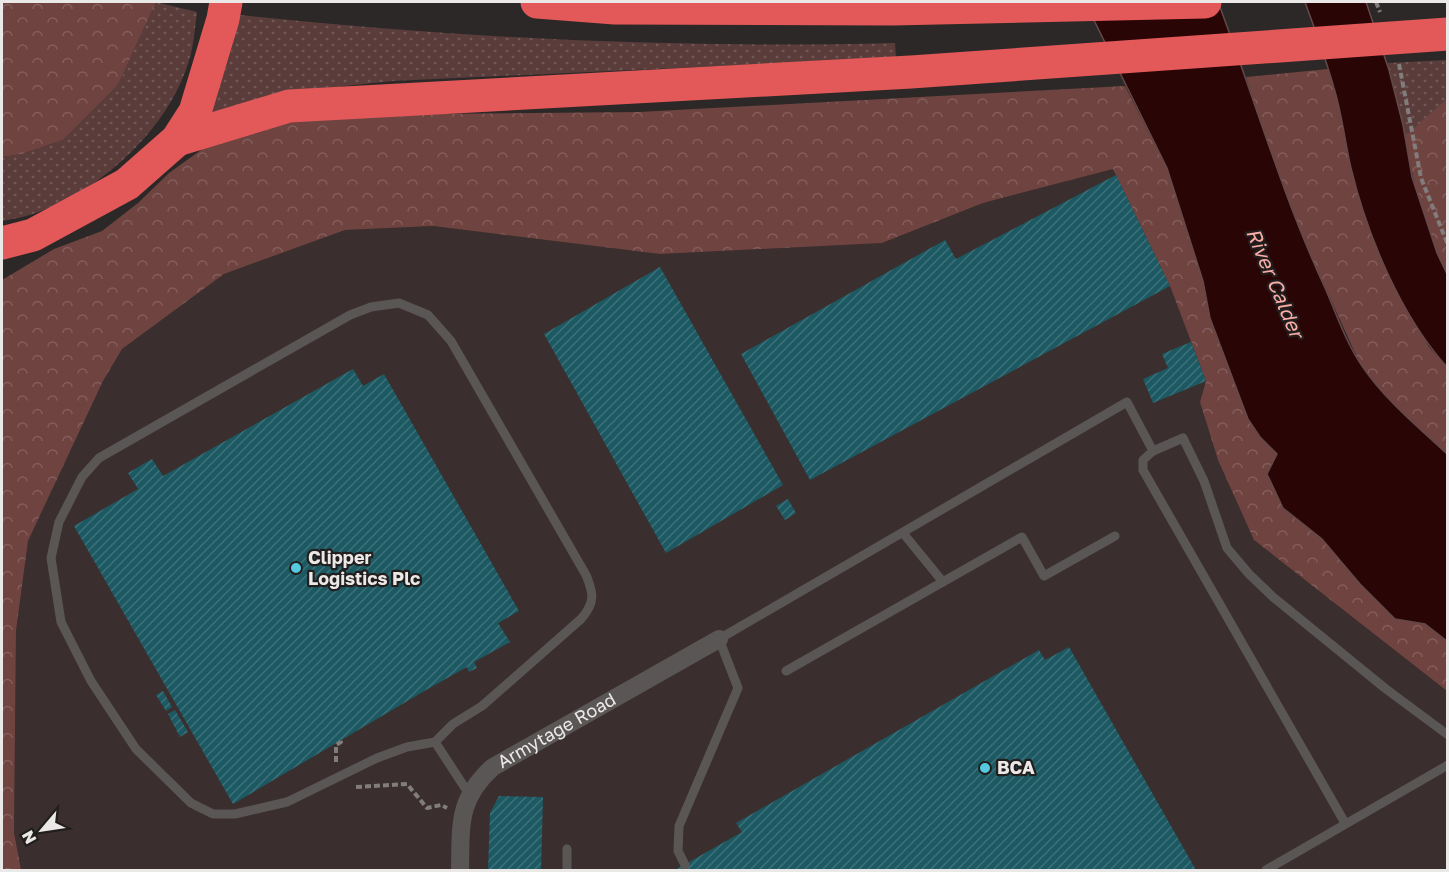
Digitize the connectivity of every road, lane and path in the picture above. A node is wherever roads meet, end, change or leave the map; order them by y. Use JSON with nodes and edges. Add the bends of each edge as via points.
{"nodes":[{"id":1,"x":226,"y":2,"type":"edge"},
{"id":2,"x":537,"y":2,"type":"edge"},
{"id":3,"x":1205,"y":2,"type":"edge"},
{"id":4,"x":1376,"y":2,"type":"edge"},
{"id":5,"x":1384,"y":24,"type":"dead end"},
{"id":6,"x":1448,"y":34,"type":"edge"},
{"id":7,"x":1396,"y":57,"type":"dead end"},
{"id":8,"x":177,"y":140,"type":"junction"},
{"id":9,"x":2,"y":243,"type":"edge"},
{"id":10,"x":1448,"y":245,"type":"edge"},
{"id":11,"x":1153,"y":451,"type":"junction"},
{"id":12,"x":903,"y":533,"type":"junction"},
{"id":13,"x":1114,"y":536,"type":"dead end"},
{"id":14,"x":943,"y":582,"type":"junction"},
{"id":15,"x":719,"y":639,"type":"junction"},
{"id":16,"x":786,"y":671,"type":"dead end"},
{"id":17,"x":1448,"y":735,"type":"edge"},
{"id":18,"x":340,"y":738,"type":"dead end"},
{"id":19,"x":435,"y":742,"type":"junction"},
{"id":20,"x":1448,"y":765,"type":"edge"},
{"id":21,"x":340,"y":775,"type":"junction"},
{"id":22,"x":469,"y":794,"type":"junction"},
{"id":23,"x":462,"y":814,"type":"junction"},
{"id":24,"x":1345,"y":823,"type":"junction"},
{"id":25,"x":567,"y":849,"type":"dead end"},
{"id":26,"x":685,"y":865,"type":"dead end"},
{"id":27,"x":460,"y":870,"type":"edge"},
{"id":28,"x":567,"y":870,"type":"edge"},
{"id":29,"x":1266,"y":870,"type":"edge"}],
"edges":[{"from":1,"to":8,"type":"highway","via":[[195,112]]},
{"from":2,"to":3,"type":"highway","via":[[615,8],[892,9]]},
{"from":4,"to":5,"type":"path"},
{"from":6,"to":8,"type":"highway","via":[[911,72],[289,106]]},
{"from":7,"to":10,"type":"path","via":[[1421,178]]},
{"from":8,"to":9,"type":"highway","via":[[127,184],[33,235]]},
{"from":11,"to":12,"type":"lane","via":[[1127,402]]},
{"from":11,"to":17,"type":"lane","via":[[1183,438],[1204,480],[1227,549],[1249,574],[1386,689]]},
{"from":11,"to":24,"type":"lane","via":[[1143,460],[1143,470]]},
{"from":12,"to":14,"type":"lane"},
{"from":12,"to":15,"type":"lane"},
{"from":13,"to":14,"type":"lane","via":[[1044,576],[1022,537]]},
{"from":14,"to":16,"type":"lane"},
{"from":15,"to":22,"type":"street","name":"Armytage Road","via":[[493,767]]},
{"from":15,"to":26,"type":"lane","via":[[738,688],[679,826],[678,851]]},
{"from":18,"to":21,"type":"path","via":[[336,745]]},
{"from":19,"to":21,"type":"lane","via":[[407,747]]},
{"from":19,"to":21,"type":"lane","via":[[581,619],[591,605],[593,591],[443,329],[421,311],[399,303],[350,315],[99,458],[81,477],[59,522],[51,558],[61,622],[91,681],[136,748],[191,803],[213,814],[235,814],[297,798]]},
{"from":19,"to":22,"type":"lane"},
{"from":20,"to":24,"type":"lane"},
{"from":21,"to":23,"type":"path","via":[[347,787],[407,784],[427,808],[441,805]]},
{"from":22,"to":23,"type":"street","name":"Armytage Road"},
{"from":23,"to":27,"type":"street","name":"Armytage Road"},
{"from":24,"to":29,"type":"lane"},
{"from":25,"to":28,"type":"lane"}]}
